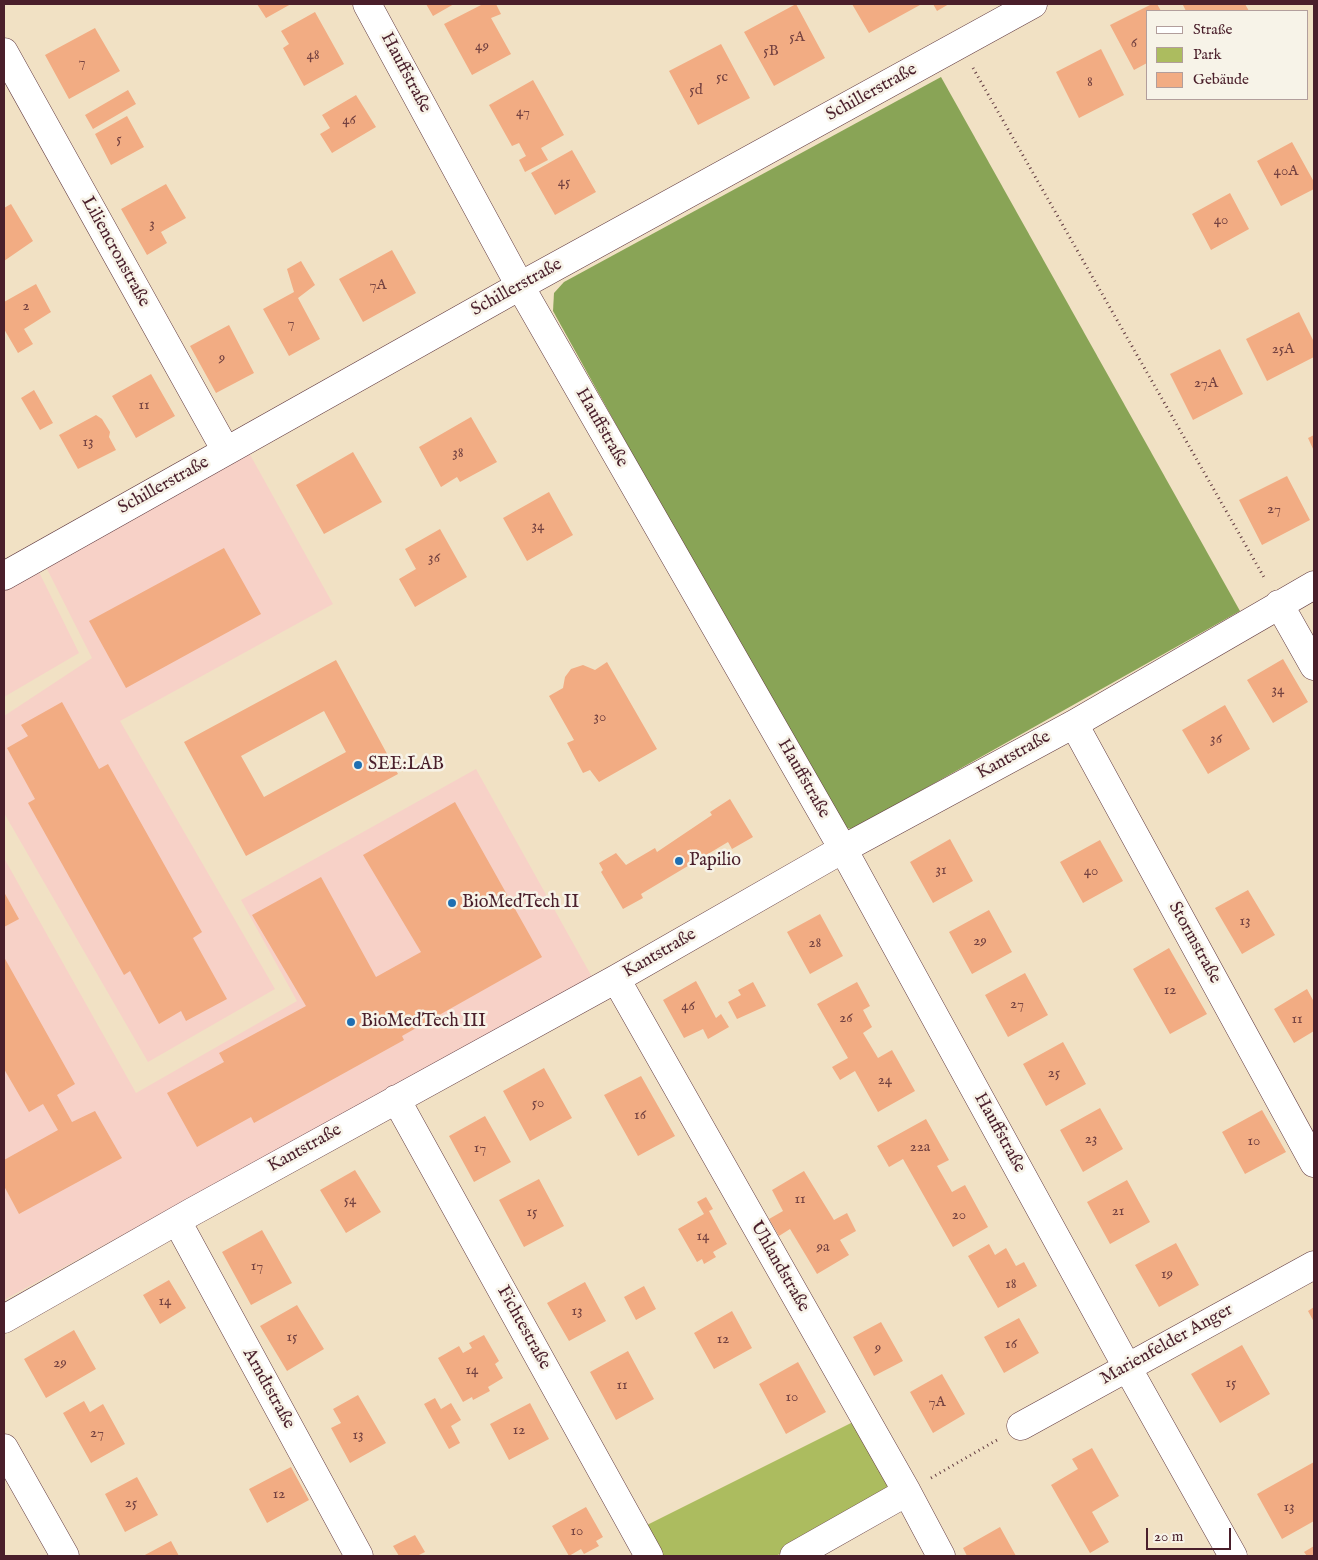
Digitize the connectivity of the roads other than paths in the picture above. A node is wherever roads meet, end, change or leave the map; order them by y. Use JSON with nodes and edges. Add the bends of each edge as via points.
{"nodes":[{"id":1,"x":367,"y":4,"type":"edge"},
{"id":2,"x":1033,"y":4,"type":"edge"},
{"id":3,"x":4,"y":52,"type":"edge"},
{"id":4,"x":520,"y":286,"type":"junction"},
{"id":5,"x":226,"y":451,"type":"junction"},
{"id":6,"x":4,"y":576,"type":"edge"},
{"id":7,"x":1314,"y":585,"type":"edge"},
{"id":8,"x":1279,"y":604,"type":"junction"},
{"id":9,"x":1314,"y":666,"type":"edge"},
{"id":10,"x":1074,"y":724,"type":"junction"},
{"id":11,"x":843,"y":849,"type":"junction"},
{"id":12,"x":616,"y":980,"type":"junction"},
{"id":13,"x":396,"y":1099,"type":"junction"},
{"id":14,"x":1314,"y":1163,"type":"edge"},
{"id":15,"x":176,"y":1221,"type":"junction"},
{"id":16,"x":1314,"y":1265,"type":"edge"},
{"id":17,"x":4,"y":1319,"type":"edge"},
{"id":18,"x":1127,"y":1367,"type":"junction"},
{"id":19,"x":1021,"y":1426,"type":"road end"},
{"id":20,"x":4,"y":1448,"type":"edge"},
{"id":21,"x":907,"y":1492,"type":"junction"},
{"id":22,"x":65,"y":1556,"type":"edge"},
{"id":23,"x":359,"y":1556,"type":"edge"},
{"id":24,"x":649,"y":1556,"type":"edge"},
{"id":25,"x":794,"y":1556,"type":"edge"},
{"id":26,"x":941,"y":1556,"type":"edge"},
{"id":27,"x":1233,"y":1556,"type":"edge"}],
"edges":[{"from":1,"to":4,"type":"street","name":"Hauffstraße"},
{"from":2,"to":4,"type":"street","name":"Schillerstraße"},
{"from":3,"to":5,"type":"street","name":"Liliencronstraße"},
{"from":4,"to":5,"type":"street","name":"Schillerstraße"},
{"from":4,"to":11,"type":"street","name":"Hauffstraße"},
{"from":5,"to":6,"type":"street","name":"Schillerstraße"},
{"from":7,"to":8,"type":"street","name":"Kantstraße"},
{"from":8,"to":9,"type":"street"},
{"from":8,"to":10,"type":"street","name":"Kantstraße"},
{"from":10,"to":11,"type":"street","name":"Kantstraße"},
{"from":10,"to":14,"type":"street","name":"Stormstraße"},
{"from":11,"to":12,"type":"street","name":"Kantstraße"},
{"from":11,"to":18,"type":"street","name":"Hauffstraße"},
{"from":12,"to":13,"type":"street","name":"Kantstraße"},
{"from":12,"to":21,"type":"street","name":"Uhlandstraße"},
{"from":13,"to":15,"type":"street","name":"Kantstraße"},
{"from":13,"to":24,"type":"street","name":"Fichtestraße"},
{"from":15,"to":17,"type":"street","name":"Kantstraße"},
{"from":15,"to":23,"type":"street","name":"Arndtstraße"},
{"from":16,"to":18,"type":"street","name":"Marienfelder Anger"},
{"from":18,"to":19,"type":"street","name":"Marienfelder Anger"},
{"from":18,"to":27,"type":"street","name":"Hauffstraße"},
{"from":20,"to":22,"type":"street"},
{"from":21,"to":25,"type":"street"},
{"from":21,"to":26,"type":"street","name":"Uhlandstraße"}]}
